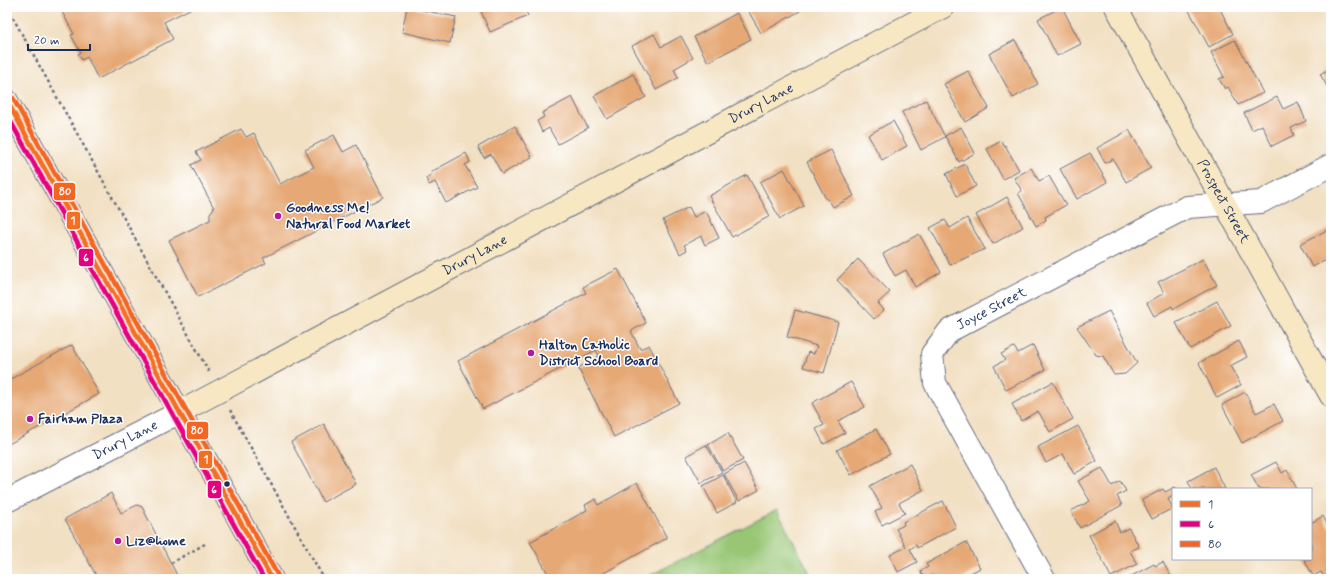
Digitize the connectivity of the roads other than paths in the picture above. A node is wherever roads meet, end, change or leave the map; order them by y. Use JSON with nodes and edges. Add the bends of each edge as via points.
{"nodes":[{"id":1,"x":943,"y":7,"type":"edge"},
{"id":2,"x":1116,"y":7,"type":"edge"},
{"id":3,"x":7,"y":101,"type":"edge"},
{"id":4,"x":1331,"y":165,"type":"edge"},
{"id":5,"x":1225,"y":204,"type":"junction"},
{"id":6,"x":1331,"y":396,"type":"edge"},
{"id":7,"x":180,"y":412,"type":"junction"},
{"id":8,"x":7,"y":502,"type":"edge"},
{"id":9,"x":272,"y":579,"type":"edge"},
{"id":10,"x":1044,"y":579,"type":"edge"}],
"edges":[{"from":1,"to":7,"type":"street","name":"Drury Lane"},
{"from":2,"to":5,"type":"street","name":"Prospect Street"},
{"from":3,"to":7,"type":"street"},
{"from":4,"to":5,"type":"street","name":"Joyce Street","via":[[1261,202]]},
{"from":5,"to":6,"type":"street","name":"Prospect Street"},
{"from":5,"to":10,"type":"street","name":"Joyce Street","via":[[1187,207],[950,331],[932,354],[935,383]]},
{"from":7,"to":8,"type":"street","name":"Drury Lane"},
{"from":7,"to":9,"type":"street"}]}
